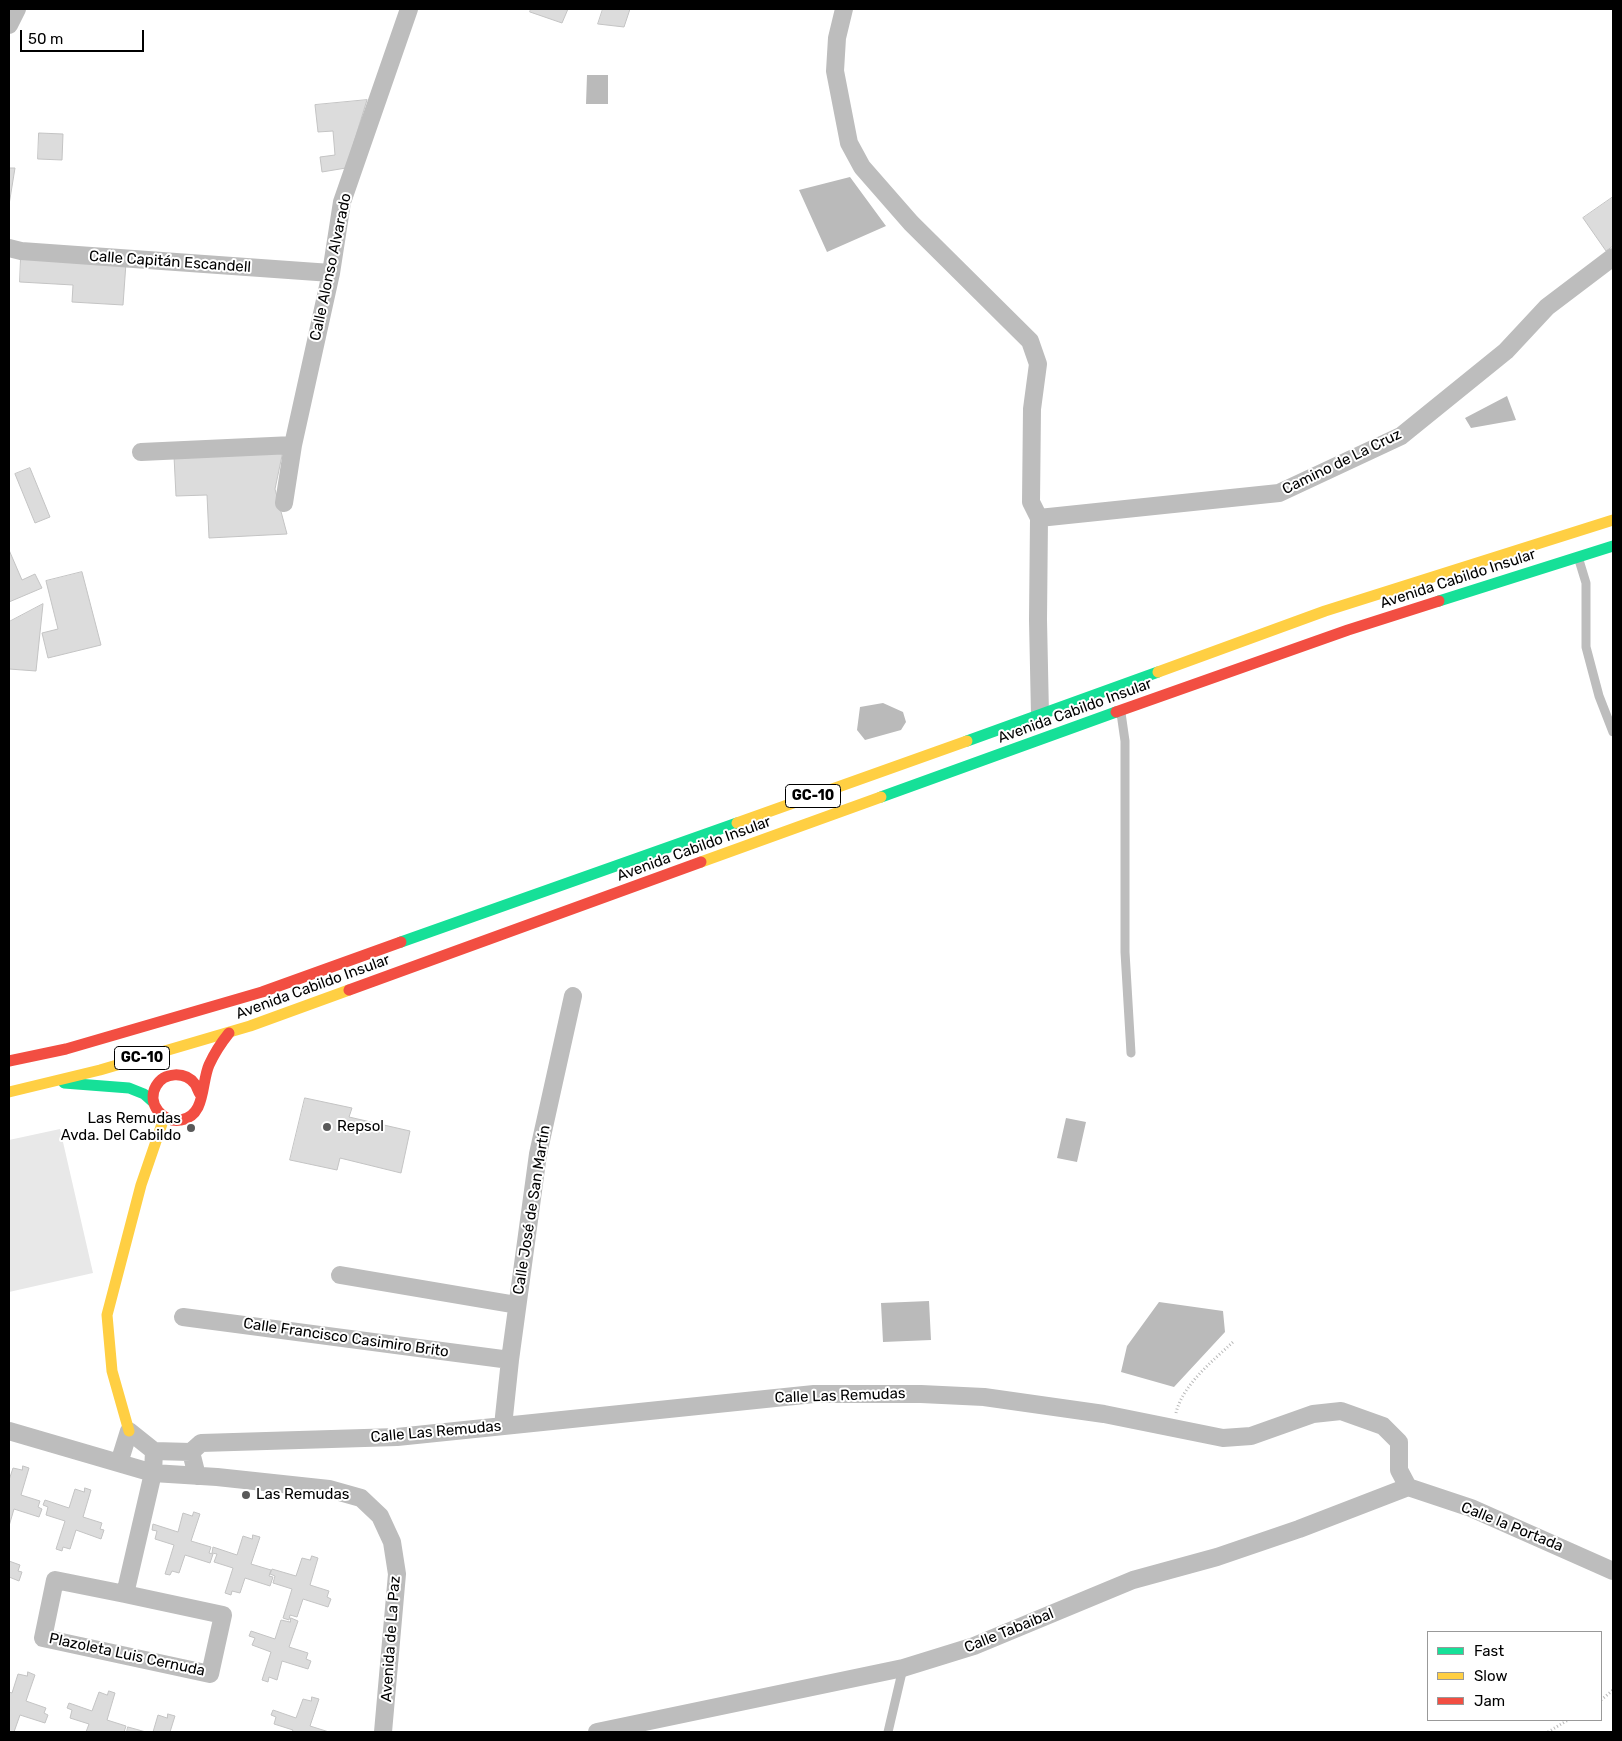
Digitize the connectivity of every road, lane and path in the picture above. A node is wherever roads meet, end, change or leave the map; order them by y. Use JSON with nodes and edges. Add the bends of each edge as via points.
{"nodes":[{"id":1,"x":17,"y":9,"type":"edge"},
{"id":2,"x":408,"y":9,"type":"edge"},
{"id":3,"x":844,"y":9,"type":"edge"},
{"id":4,"x":9,"y":25,"type":"edge"},
{"id":5,"x":15,"y":250,"type":"edge"},
{"id":6,"x":1613,"y":257,"type":"edge"},
{"id":7,"x":331,"y":273,"type":"junction"},
{"id":8,"x":293,"y":445,"type":"junction"},
{"id":9,"x":141,"y":452,"type":"dead end"},
{"id":10,"x":284,"y":503,"type":"dead end"},
{"id":11,"x":1039,"y":518,"type":"junction"},
{"id":12,"x":1613,"y":520,"type":"edge"},
{"id":13,"x":1613,"y":546,"type":"edge"},
{"id":14,"x":1578,"y":557,"type":"junction"},
{"id":15,"x":1121,"y":710,"type":"junction"},
{"id":16,"x":1040,"y":715,"type":"junction"},
{"id":17,"x":1613,"y":732,"type":"edge"},
{"id":18,"x":573,"y":996,"type":"dead end"},
{"id":19,"x":229,"y":1033,"type":"junction"},
{"id":20,"x":1131,"y":1053,"type":"dead end"},
{"id":21,"x":9,"y":1061,"type":"edge"},
{"id":22,"x":55,"y":1082,"type":"junction"},
{"id":23,"x":9,"y":1092,"type":"edge"},
{"id":24,"x":200,"y":1094,"type":"junction"},
{"id":25,"x":153,"y":1102,"type":"junction"},
{"id":26,"x":164,"y":1118,"type":"junction"},
{"id":27,"x":340,"y":1275,"type":"dead end"},
{"id":28,"x":517,"y":1304,"type":"junction"},
{"id":29,"x":183,"y":1317,"type":"dead end"},
{"id":30,"x":1234,"y":1341,"type":"dead end"},
{"id":31,"x":510,"y":1360,"type":"junction"},
{"id":32,"x":503,"y":1426,"type":"junction"},
{"id":33,"x":1172,"y":1428,"type":"junction"},
{"id":34,"x":9,"y":1431,"type":"edge"},
{"id":35,"x":129,"y":1431,"type":"junction"},
{"id":36,"x":154,"y":1451,"type":"junction"},
{"id":37,"x":191,"y":1452,"type":"junction"},
{"id":38,"x":119,"y":1463,"type":"junction"},
{"id":39,"x":153,"y":1473,"type":"junction"},
{"id":40,"x":197,"y":1476,"type":"junction"},
{"id":41,"x":1408,"y":1488,"type":"junction"},
{"id":42,"x":1613,"y":1570,"type":"edge"},
{"id":43,"x":125,"y":1594,"type":"junction"},
{"id":44,"x":903,"y":1668,"type":"junction"},
{"id":45,"x":1613,"y":1690,"type":"edge"},
{"id":46,"x":1602,"y":1699,"type":"edge"},
{"id":47,"x":1566,"y":1721,"type":"edge"},
{"id":48,"x":384,"y":1732,"type":"edge"},
{"id":49,"x":596,"y":1732,"type":"edge"},
{"id":50,"x":888,"y":1732,"type":"edge"},
{"id":51,"x":1548,"y":1732,"type":"edge"}],
"edges":[{"from":1,"to":4,"type":"street"},
{"from":2,"to":7,"type":"street","name":"Calle Alonso Alvarado","via":[[342,202]]},
{"from":3,"to":11,"type":"street","via":[[837,38],[835,71],[853,151],[911,223],[1030,341],[1038,364],[1032,409],[1031,502]]},
{"from":5,"to":7,"type":"street","name":"Calle Capitán Escandell"},
{"from":6,"to":11,"type":"street","name":"Camino de La Cruz","via":[[1547,307],[1506,351],[1401,436],[1279,493]]},
{"from":7,"to":8,"type":"street","name":"Calle Alonso Alvarado"},
{"from":8,"to":9,"type":"street"},
{"from":8,"to":10,"type":"street","name":"Calle Alonso Alvarado"},
{"from":11,"to":16,"type":"street"},
{"from":12,"to":16,"type":"main road","name":"Avenida Cabildo Insular","number":"GC-10","via":[[1325,611]]},
{"from":13,"to":14,"type":"main road","name":"Avenida Cabildo Insular","number":"GC-10"},
{"from":14,"to":15,"type":"main road","name":"Avenida Cabildo Insular","number":"GC-10","via":[[1348,630]]},
{"from":14,"to":17,"type":"lane","via":[[1586,583],[1586,647]]},
{"from":15,"to":19,"type":"main road","name":"Avenida Cabildo Insular","number":"GC-10"},
{"from":15,"to":20,"type":"lane","via":[[1125,741],[1125,952]]},
{"from":16,"to":21,"type":"main road","name":"Avenida Cabildo Insular","number":"GC-10","via":[[262,992]]},
{"from":18,"to":28,"type":"street","name":"Calle José de San Martín","via":[[538,1154]]},
{"from":19,"to":22,"type":"main road","name":"Avenida Cabildo Insular","number":"GC-10"},
{"from":19,"to":24,"type":"main road","via":[[214,1053]]},
{"from":22,"to":23,"type":"main road","name":"Avenida Cabildo Insular","number":"GC-10"},
{"from":22,"to":25,"type":"main road","via":[[129,1088]]},
{"from":24,"to":25,"type":"main road","via":[[193,1080],[177,1074],[169,1075],[156,1085]]},
{"from":24,"to":26,"type":"main road","via":[[199,1106],[192,1116],[174,1121]]},
{"from":25,"to":26,"type":"main road"},
{"from":26,"to":35,"type":"main road","via":[[141,1185],[107,1316],[112,1371]]},
{"from":27,"to":28,"type":"street"},
{"from":28,"to":31,"type":"street","name":"Calle José de San Martín"},
{"from":29,"to":31,"type":"street","name":"Calle Francisco Casimiro Brito"},
{"from":30,"to":33,"type":"path","via":[[1200,1373],[1179,1402]]},
{"from":31,"to":32,"type":"street","name":"Calle José de San Martín"},
{"from":32,"to":33,"type":"street","name":"Calle Las Remudas","via":[[814,1394],[920,1394],[984,1397],[1104,1414]]},
{"from":32,"to":37,"type":"street","name":"Calle Las Remudas","via":[[397,1438],[201,1443]]},
{"from":33,"to":41,"type":"street","name":"Calle Las Remudas","via":[[1223,1438],[1251,1436],[1313,1414],[1341,1411],[1383,1426],[1399,1442],[1399,1470]]},
{"from":34,"to":38,"type":"street","name":"Avenida de La Paz"},
{"from":35,"to":36,"type":"street"},
{"from":35,"to":38,"type":"street"},
{"from":36,"to":37,"type":"street","name":"Calle Las Remudas"},
{"from":36,"to":39,"type":"street"},
{"from":37,"to":40,"type":"street"},
{"from":38,"to":39,"type":"street","name":"Avenida de La Paz"},
{"from":39,"to":40,"type":"street","name":"Avenida de La Paz"},
{"from":39,"to":43,"type":"street"},
{"from":40,"to":48,"type":"street","name":"Avenida de La Paz","via":[[329,1489],[361,1498],[380,1516],[392,1542],[397,1574]]},
{"from":41,"to":42,"type":"street","name":"Calle la Portada","via":[[1471,1508]]},
{"from":41,"to":44,"type":"street","name":"Calle Tabaibal","via":[[1218,1557],[1133,1580],[974,1646]]},
{"from":43,"to":43,"type":"street","name":"Plazoleta Luis Cernuda","via":[[55,1580],[43,1638],[210,1674],[223,1615]]},
{"from":44,"to":49,"type":"street","name":"Calle Tabaibal"},
{"from":44,"to":50,"type":"lane"},
{"from":45,"to":46,"type":"path"},
{"from":47,"to":51,"type":"path"}]}
